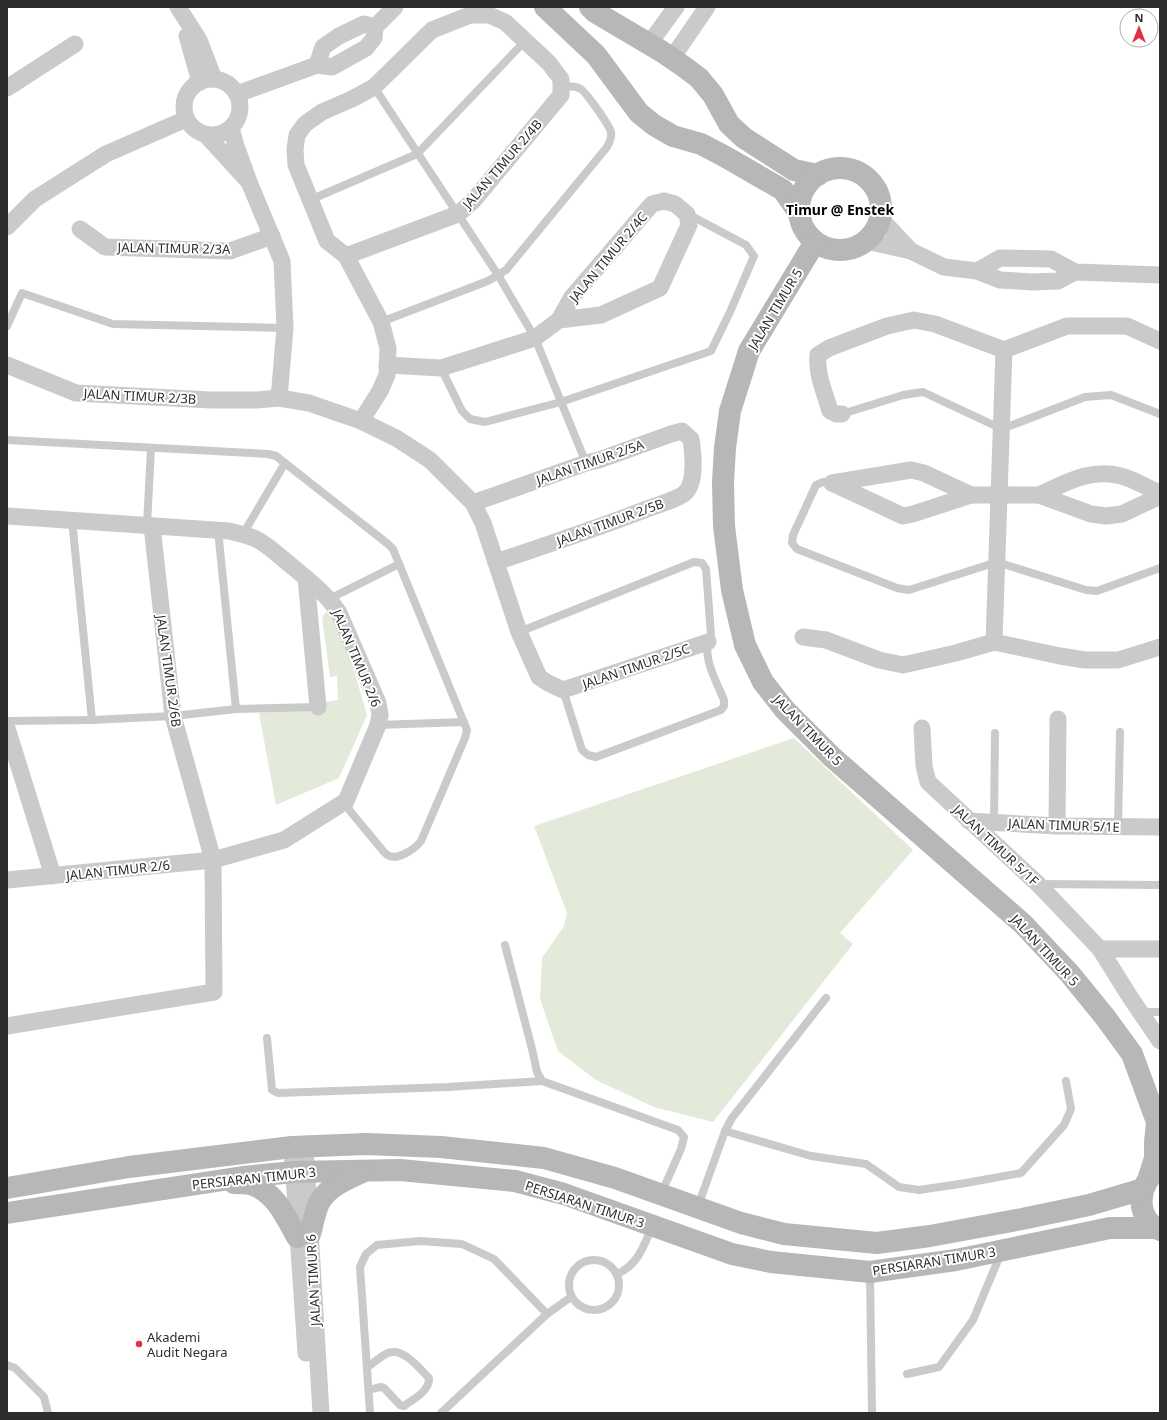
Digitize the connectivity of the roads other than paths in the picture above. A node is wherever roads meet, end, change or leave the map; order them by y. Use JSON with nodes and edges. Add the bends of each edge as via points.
{"nodes":[{"id":1,"x":395,"y":7,"type":"edge"},
{"id":2,"x":545,"y":7,"type":"edge"},
{"id":3,"x":590,"y":7,"type":"edge"},
{"id":4,"x":676,"y":7,"type":"edge"},
{"id":5,"x":707,"y":7,"type":"edge"},
{"id":6,"x":181,"y":11,"type":"edge"},
{"id":7,"x":375,"y":27,"type":"junction"},
{"id":8,"x":525,"y":41,"type":"junction"},
{"id":9,"x":75,"y":44,"type":"dead end"},
{"id":10,"x":649,"y":44,"type":"junction"},
{"id":11,"x":672,"y":58,"type":"junction"},
{"id":12,"x":317,"y":65,"type":"junction"},
{"id":13,"x":207,"y":80,"type":"junction"},
{"id":14,"x":374,"y":87,"type":"junction"},
{"id":15,"x":7,"y":88,"type":"edge"},
{"id":16,"x":561,"y":92,"type":"junction"},
{"id":17,"x":237,"y":94,"type":"junction"},
{"id":18,"x":186,"y":119,"type":"junction"},
{"id":19,"x":231,"y":128,"type":"junction"},
{"id":20,"x":206,"y":135,"type":"junction"},
{"id":21,"x":417,"y":154,"type":"junction"},
{"id":22,"x":818,"y":175,"type":"junction"},
{"id":23,"x":249,"y":182,"type":"junction"},
{"id":24,"x":310,"y":200,"type":"junction"},
{"id":25,"x":799,"y":213,"type":"junction"},
{"id":26,"x":458,"y":214,"type":"junction"},
{"id":27,"x":687,"y":214,"type":"junction"},
{"id":28,"x":880,"y":218,"type":"junction"},
{"id":29,"x":7,"y":227,"type":"edge"},
{"id":30,"x":80,"y":229,"type":"dead end"},
{"id":31,"x":272,"y":236,"type":"junction"},
{"id":32,"x":866,"y":241,"type":"junction"},
{"id":33,"x":815,"y":242,"type":"junction"},
{"id":34,"x":911,"y":251,"type":"junction"},
{"id":35,"x":346,"y":256,"type":"junction"},
{"id":36,"x":977,"y":271,"type":"junction"},
{"id":37,"x":1075,"y":272,"type":"junction"},
{"id":38,"x":498,"y":275,"type":"junction"},
{"id":39,"x":1160,"y":276,"type":"edge"},
{"id":40,"x":559,"y":320,"type":"junction"},
{"id":41,"x":381,"y":322,"type":"junction"},
{"id":42,"x":7,"y":326,"type":"edge"},
{"id":43,"x":285,"y":328,"type":"junction"},
{"id":44,"x":535,"y":338,"type":"junction"},
{"id":45,"x":1160,"y":341,"type":"edge"},
{"id":46,"x":1004,"y":350,"type":"junction"},
{"id":47,"x":7,"y":365,"type":"edge"},
{"id":48,"x":387,"y":365,"type":"junction"},
{"id":49,"x":441,"y":368,"type":"junction"},
{"id":50,"x":279,"y":398,"type":"junction"},
{"id":51,"x":560,"y":402,"type":"junction"},
{"id":52,"x":842,"y":414,"type":"joint"},
{"id":53,"x":1160,"y":414,"type":"edge"},
{"id":54,"x":361,"y":421,"type":"junction"},
{"id":55,"x":1002,"y":429,"type":"junction"},
{"id":56,"x":7,"y":440,"type":"edge"},
{"id":57,"x":151,"y":448,"type":"junction"},
{"id":58,"x":693,"y":454,"type":"joint"},
{"id":59,"x":285,"y":463,"type":"junction"},
{"id":60,"x":586,"y":463,"type":"junction"},
{"id":61,"x":832,"y":483,"type":"junction"},
{"id":62,"x":1039,"y":494,"type":"junction"},
{"id":63,"x":971,"y":495,"type":"junction"},
{"id":64,"x":999,"y":495,"type":"junction"},
{"id":65,"x":1160,"y":495,"type":"edge"},
{"id":66,"x":473,"y":503,"type":"junction"},
{"id":67,"x":7,"y":516,"type":"edge"},
{"id":68,"x":72,"y":520,"type":"junction"},
{"id":69,"x":150,"y":525,"type":"junction"},
{"id":70,"x":218,"y":530,"type":"junction"},
{"id":71,"x":243,"y":534,"type":"junction"},
{"id":72,"x":496,"y":562,"type":"junction"},
{"id":73,"x":997,"y":562,"type":"junction"},
{"id":74,"x":399,"y":564,"type":"junction"},
{"id":75,"x":1160,"y":568,"type":"edge"},
{"id":76,"x":306,"y":578,"type":"junction"},
{"id":77,"x":329,"y":599,"type":"junction"},
{"id":78,"x":519,"y":632,"type":"junction"},
{"id":79,"x":803,"y":637,"type":"dead end"},
{"id":80,"x":708,"y":642,"type":"junction"},
{"id":81,"x":994,"y":642,"type":"junction"},
{"id":82,"x":1160,"y":647,"type":"edge"},
{"id":83,"x":563,"y":690,"type":"junction"},
{"id":84,"x":318,"y":707,"type":"joint"},
{"id":85,"x":236,"y":709,"type":"junction"},
{"id":86,"x":173,"y":716,"type":"junction"},
{"id":87,"x":1058,"y":719,"type":"dead end"},
{"id":88,"x":92,"y":720,"type":"junction"},
{"id":89,"x":7,"y":721,"type":"edge"},
{"id":90,"x":464,"y":722,"type":"junction"},
{"id":91,"x":378,"y":725,"type":"junction"},
{"id":92,"x":7,"y":728,"type":"edge"},
{"id":93,"x":922,"y":728,"type":"dead end"},
{"id":94,"x":1120,"y":732,"type":"dead end"},
{"id":95,"x":995,"y":733,"type":"dead end"},
{"id":96,"x":346,"y":801,"type":"junction"},
{"id":97,"x":969,"y":821,"type":"junction"},
{"id":98,"x":994,"y":822,"type":"junction"},
{"id":99,"x":1057,"y":826,"type":"junction"},
{"id":100,"x":1118,"y":827,"type":"junction"},
{"id":101,"x":1160,"y":827,"type":"edge"},
{"id":102,"x":213,"y":860,"type":"junction"},
{"id":103,"x":53,"y":876,"type":"junction"},
{"id":104,"x":7,"y":880,"type":"edge"},
{"id":105,"x":1038,"y":884,"type":"junction"},
{"id":106,"x":1160,"y":886,"type":"edge"},
{"id":107,"x":505,"y":945,"type":"dead end"},
{"id":108,"x":1100,"y":949,"type":"junction"},
{"id":109,"x":1160,"y":949,"type":"edge"},
{"id":110,"x":826,"y":998,"type":"dead end"},
{"id":111,"x":1140,"y":1012,"type":"junction"},
{"id":112,"x":1160,"y":1012,"type":"edge"},
{"id":113,"x":7,"y":1026,"type":"edge"},
{"id":114,"x":267,"y":1038,"type":"dead end"},
{"id":115,"x":1160,"y":1041,"type":"edge"},
{"id":116,"x":542,"y":1081,"type":"junction"},
{"id":117,"x":1066,"y":1081,"type":"dead end"},
{"id":118,"x":1158,"y":1127,"type":"edge"},
{"id":119,"x":724,"y":1131,"type":"junction"},
{"id":120,"x":298,"y":1147,"type":"junction"},
{"id":121,"x":365,"y":1170,"type":"junction"},
{"id":122,"x":301,"y":1172,"type":"junction"},
{"id":123,"x":1151,"y":1179,"type":"edge"},
{"id":124,"x":213,"y":1181,"type":"junction"},
{"id":125,"x":7,"y":1188,"type":"edge"},
{"id":126,"x":661,"y":1195,"type":"junction"},
{"id":127,"x":698,"y":1207,"type":"junction"},
{"id":128,"x":7,"y":1213,"type":"edge"},
{"id":129,"x":653,"y":1227,"type":"junction"},
{"id":130,"x":1158,"y":1229,"type":"edge"},
{"id":131,"x":303,"y":1236,"type":"junction"},
{"id":132,"x":1002,"y":1251,"type":"junction"},
{"id":133,"x":870,"y":1272,"type":"junction"},
{"id":134,"x":617,"y":1274,"type":"junction"},
{"id":135,"x":571,"y":1297,"type":"junction"},
{"id":136,"x":548,"y":1314,"type":"junction"},
{"id":137,"x":7,"y":1365,"type":"edge"},
{"id":138,"x":367,"y":1367,"type":"junction"},
{"id":139,"x":907,"y":1374,"type":"dead end"},
{"id":140,"x":369,"y":1390,"type":"junction"},
{"id":141,"x":48,"y":1413,"type":"edge"},
{"id":142,"x":310,"y":1413,"type":"edge"},
{"id":143,"x":321,"y":1413,"type":"edge"},
{"id":144,"x":370,"y":1413,"type":"edge"},
{"id":145,"x":441,"y":1413,"type":"edge"},
{"id":146,"x":872,"y":1413,"type":"edge"}],
"edges":[{"from":1,"to":7,"type":"street"},
{"from":2,"to":25,"type":"street","via":[[596,55],[639,113],[673,136],[701,144],[783,190]]},
{"from":3,"to":10,"type":"street"},
{"from":4,"to":10,"type":"street"},
{"from":5,"to":11,"type":"street"},
{"from":6,"to":13,"type":"street","via":[[199,40]]},
{"from":7,"to":12,"type":"street","via":[[374,38],[366,48],[332,66]]},
{"from":7,"to":12,"type":"street","via":[[364,24],[339,36],[323,47]]},
{"from":8,"to":14,"type":"street","via":[[505,22],[489,15],[470,15],[432,30]]},
{"from":8,"to":16,"type":"street","via":[[549,63],[561,79]]},
{"from":8,"to":21,"type":"lane"},
{"from":9,"to":15,"type":"street"},
{"from":10,"to":11,"type":"street"},
{"from":11,"to":22,"type":"street","via":[[699,78],[713,95],[729,124],[744,138],[794,170]]},
{"from":12,"to":17,"type":"street"},
{"from":13,"to":17,"type":"street","via":[[223,82]]},
{"from":13,"to":18,"type":"street","via":[[193,87],[187,94],[184,102]]},
{"from":14,"to":21,"type":"lane"},
{"from":14,"to":24,"type":"street","via":[[322,112],[305,124],[297,135],[296,165]]},
{"from":16,"to":26,"type":"street","name":"JALAN TIMUR 2/4B","via":[[473,201]]},
{"from":16,"to":38,"type":"lane","via":[[572,86],[580,88],[589,97],[611,131],[612,138],[506,270]]},
{"from":17,"to":19,"type":"street","via":[[240,112]]},
{"from":18,"to":20,"type":"street","via":[[198,132]]},
{"from":18,"to":29,"type":"street","via":[[106,154],[35,199]]},
{"from":19,"to":20,"type":"street","via":[[224,133]]},
{"from":19,"to":23,"type":"street"},
{"from":20,"to":23,"type":"street"},
{"from":21,"to":24,"type":"lane"},
{"from":21,"to":26,"type":"lane"},
{"from":22,"to":25,"type":"street","via":[[803,191]]},
{"from":22,"to":28,"type":"street","via":[[838,169],[858,172],[869,180],[877,192],[881,204]]},
{"from":23,"to":31,"type":"street"},
{"from":24,"to":35,"type":"street","via":[[327,241]]},
{"from":25,"to":33,"type":"street","via":[[804,229]]},
{"from":26,"to":35,"type":"street","name":"JALAN TIMUR 2/4B"},
{"from":26,"to":38,"type":"lane"},
{"from":27,"to":40,"type":"street","name":"JALAN TIMUR 2/4C","via":[[689,225],[660,288],[601,315]]},
{"from":27,"to":40,"type":"street","name":"JALAN TIMUR 2/4C","via":[[675,204],[664,201],[652,204],[572,297]]},
{"from":27,"to":51,"type":"lane","via":[[746,245],[754,256],[711,351]]},
{"from":28,"to":32,"type":"street","via":[[875,231]]},
{"from":28,"to":34,"type":"street"},
{"from":30,"to":31,"type":"street","name":"JALAN TIMUR 2/3A","via":[[105,247],[230,251]]},
{"from":31,"to":43,"type":"street","via":[[282,261]]},
{"from":32,"to":33,"type":"street","via":[[854,248],[841,250],[827,248]]},
{"from":32,"to":34,"type":"street"},
{"from":33,"to":118,"type":"street","name":"JALAN TIMUR 5","via":[[749,351],[730,411],[725,448],[724,526],[732,590],[746,645],[763,682],[785,710],[832,757],[1023,924],[1070,974],[1132,1054]]},
{"from":34,"to":36,"type":"street","via":[[944,267]]},
{"from":35,"to":41,"type":"street"},
{"from":36,"to":37,"type":"street","via":[[1000,280],[1033,282],[1058,281]]},
{"from":36,"to":37,"type":"street","via":[[1000,258],[1051,259]]},
{"from":37,"to":39,"type":"street"},
{"from":38,"to":41,"type":"lane","via":[[488,282]]},
{"from":38,"to":44,"type":"lane"},
{"from":40,"to":44,"type":"street","name":"JALAN TIMUR 2/4C"},
{"from":41,"to":48,"type":"street","via":[[388,348]]},
{"from":42,"to":43,"type":"lane","via":[[22,293],[113,324]]},
{"from":43,"to":50,"type":"street"},
{"from":44,"to":49,"type":"street","name":"JALAN TIMUR 2/4C"},
{"from":44,"to":51,"type":"lane"},
{"from":45,"to":46,"type":"street","via":[[1127,326],[1067,326]]},
{"from":46,"to":52,"type":"street","via":[[935,324],[914,320],[887,326],[829,348],[818,355],[819,374],[830,411]]},
{"from":46,"to":55,"type":"street"},
{"from":47,"to":50,"type":"street","name":"JALAN TIMUR 2/3B","via":[[76,393],[211,400]]},
{"from":48,"to":49,"type":"street","name":"JALAN TIMUR 2/4C"},
{"from":48,"to":54,"type":"street","via":[[387,375],[380,391]]},
{"from":49,"to":51,"type":"lane","via":[[462,411],[470,419],[485,422]]},
{"from":50,"to":54,"type":"street","name":"JALAN TIMUR 2/3B","via":[[309,403]]},
{"from":51,"to":60,"type":"lane"},
{"from":52,"to":55,"type":"lane","via":[[902,395],[923,392]]},
{"from":53,"to":55,"type":"lane","via":[[1111,395],[1085,397]]},
{"from":54,"to":66,"type":"street","name":"JALAN TIMUR 2/3B","via":[[396,438],[430,460]]},
{"from":55,"to":64,"type":"street"},
{"from":56,"to":57,"type":"lane"},
{"from":57,"to":59,"type":"lane","via":[[268,454]]},
{"from":57,"to":69,"type":"lane"},
{"from":58,"to":60,"type":"street","name":"JALAN TIMUR 2/5A","via":[[691,439],[682,431]]},
{"from":58,"to":72,"type":"street","name":"JALAN TIMUR 2/5B","via":[[692,481],[686,493],[591,530]]},
{"from":59,"to":71,"type":"lane"},
{"from":59,"to":74,"type":"lane","via":[[388,544]]},
{"from":60,"to":66,"type":"street","name":"JALAN TIMUR 2/5A"},
{"from":61,"to":63,"type":"street","via":[[911,470],[924,473]]},
{"from":61,"to":63,"type":"street","via":[[903,516]]},
{"from":61,"to":73,"type":"lane","via":[[823,482],[816,485],[793,535],[792,543],[797,549],[897,588],[909,590]]},
{"from":62,"to":64,"type":"street"},
{"from":62,"to":65,"type":"street","via":[[1086,475],[1101,473],[1121,476]]},
{"from":62,"to":65,"type":"street","via":[[1091,514],[1106,516],[1122,514]]},
{"from":63,"to":64,"type":"street"},
{"from":64,"to":73,"type":"street"},
{"from":66,"to":72,"type":"street","name":"JALAN TIMUR 2/3B"},
{"from":67,"to":68,"type":"street","name":"JALAN TIMUR 2/6"},
{"from":68,"to":69,"type":"street","name":"JALAN TIMUR 2/6"},
{"from":68,"to":88,"type":"lane"},
{"from":69,"to":70,"type":"street","name":"JALAN TIMUR 2/6"},
{"from":69,"to":86,"type":"street","name":"JALAN TIMUR 2/6B"},
{"from":70,"to":71,"type":"street","name":"JALAN TIMUR 2/6"},
{"from":70,"to":85,"type":"lane"},
{"from":71,"to":76,"type":"street","name":"JALAN TIMUR 2/6","via":[[267,546]]},
{"from":72,"to":78,"type":"street","name":"JALAN TIMUR 2/3B"},
{"from":73,"to":75,"type":"lane","via":[[1086,590],[1098,591]]},
{"from":73,"to":81,"type":"street"},
{"from":74,"to":77,"type":"lane"},
{"from":74,"to":90,"type":"lane"},
{"from":76,"to":77,"type":"street","name":"JALAN TIMUR 2/6"},
{"from":76,"to":84,"type":"street"},
{"from":77,"to":91,"type":"street","name":"JALAN TIMUR 2/6","via":[[340,613],[378,703]]},
{"from":78,"to":80,"type":"lane","via":[[694,562],[702,563],[706,569],[712,635]]},
{"from":78,"to":83,"type":"street","name":"JALAN TIMUR 2/3B","via":[[539,677]]},
{"from":79,"to":81,"type":"street","via":[[826,640],[879,660],[903,665]]},
{"from":80,"to":83,"type":"street","name":"JALAN TIMUR 2/5C"},
{"from":80,"to":83,"type":"lane","via":[[708,658],[724,700],[721,710],[596,757],[582,750]]},
{"from":81,"to":82,"type":"street","via":[[1085,660],[1118,660]]},
{"from":84,"to":85,"type":"lane"},
{"from":85,"to":86,"type":"lane"},
{"from":86,"to":88,"type":"lane"},
{"from":86,"to":102,"type":"street","name":"JALAN TIMUR 2/6B"},
{"from":87,"to":99,"type":"street"},
{"from":88,"to":89,"type":"lane"},
{"from":90,"to":91,"type":"lane"},
{"from":90,"to":96,"type":"lane","via":[[465,738],[421,841],[412,850],[390,857],[350,811]]},
{"from":91,"to":96,"type":"street","name":"JALAN TIMUR 2/6"},
{"from":92,"to":103,"type":"street"},
{"from":93,"to":97,"type":"street","name":"JALAN TIMUR 5/1F","via":[[924,766],[928,782]]},
{"from":94,"to":100,"type":"lane"},
{"from":95,"to":98,"type":"lane"},
{"from":96,"to":102,"type":"street","name":"JALAN TIMUR 2/6","via":[[284,840]]},
{"from":97,"to":98,"type":"street","name":"JALAN TIMUR 5/1E"},
{"from":97,"to":105,"type":"street","name":"JALAN TIMUR 5/1F"},
{"from":98,"to":99,"type":"street","name":"JALAN TIMUR 5/1E"},
{"from":99,"to":100,"type":"street","name":"JALAN TIMUR 5/1E"},
{"from":100,"to":101,"type":"street","name":"JALAN TIMUR 5/1E"},
{"from":102,"to":103,"type":"street","name":"JALAN TIMUR 2/6"},
{"from":102,"to":113,"type":"street","name":"JALAN TIMUR 2/6B","via":[[214,992]]},
{"from":103,"to":104,"type":"street","name":"JALAN TIMUR 2/6"},
{"from":105,"to":106,"type":"lane"},
{"from":105,"to":108,"type":"street","name":"JALAN TIMUR 5/1F"},
{"from":107,"to":116,"type":"lane","via":[[536,1072]]},
{"from":108,"to":109,"type":"street"},
{"from":108,"to":111,"type":"street","name":"JALAN TIMUR 5/1F"},
{"from":110,"to":119,"type":"lane"},
{"from":111,"to":112,"type":"lane"},
{"from":111,"to":115,"type":"street","name":"JALAN TIMUR 5/1F"},
{"from":114,"to":116,"type":"lane","via":[[272,1090],[278,1093]]},
{"from":116,"to":126,"type":"lane","via":[[678,1130],[684,1137],[681,1149]]},
{"from":117,"to":119,"type":"lane","via":[[1071,1109],[1064,1124],[1021,1173],[919,1190],[899,1187],[866,1164],[811,1156]]},
{"from":118,"to":123,"type":"street","name":"JALAN TIMUR 5"},
{"from":119,"to":127,"type":"lane"},
{"from":120,"to":122,"type":"street","name":"JALAN TIMUR 6"},
{"from":120,"to":125,"type":"street","name":"PERSIARAN TIMUR 3","via":[[129,1167]]},
{"from":120,"to":126,"type":"street","name":"PERSIARAN TIMUR 3","via":[[366,1144],[441,1146],[544,1158],[615,1178]]},
{"from":121,"to":122,"type":"street","name":"PERSIARAN TIMUR 3"},
{"from":121,"to":129,"type":"street","name":"PERSIARAN TIMUR 3","via":[[400,1170],[515,1181],[564,1194]]},
{"from":121,"to":131,"type":"street","via":[[342,1182],[324,1196]]},
{"from":122,"to":124,"type":"street","name":"PERSIARAN TIMUR 3"},
{"from":122,"to":131,"type":"street","name":"JALAN TIMUR 6"},
{"from":123,"to":127,"type":"street","name":"PERSIARAN TIMUR 3","via":[[1089,1205],[930,1236],[877,1243],[784,1234],[741,1223]]},
{"from":123,"to":130,"type":"street","name":"JALAN TIMUR 5","via":[[1141,1200],[1148,1221]]},
{"from":124,"to":128,"type":"street","name":"PERSIARAN TIMUR 3"},
{"from":124,"to":131,"type":"street","via":[[250,1184],[264,1192],[276,1201]]},
{"from":126,"to":127,"type":"street","name":"PERSIARAN TIMUR 3"},
{"from":129,"to":133,"type":"street","name":"PERSIARAN TIMUR 3","via":[[732,1254],[758,1260]]},
{"from":129,"to":134,"type":"lane","via":[[640,1255],[628,1270]]},
{"from":130,"to":132,"type":"street","name":"PERSIARAN TIMUR 3","via":[[1110,1228]]},
{"from":131,"to":142,"type":"street","name":"JALAN TIMUR 6"},
{"from":131,"to":143,"type":"street","name":"JALAN TIMUR 6"},
{"from":132,"to":133,"type":"street","name":"PERSIARAN TIMUR 3"},
{"from":132,"to":139,"type":"lane","via":[[972,1320],[939,1368]]},
{"from":133,"to":146,"type":"lane"},
{"from":134,"to":135,"type":"lane","via":[[618,1291],[615,1299],[605,1307],[592,1310],[584,1308]]},
{"from":134,"to":135,"type":"lane","via":[[612,1266],[603,1261],[593,1259],[583,1262],[575,1268],[570,1277],[568,1287]]},
{"from":135,"to":136,"type":"lane"},
{"from":136,"to":138,"type":"lane","via":[[494,1259],[462,1244],[420,1241],[377,1245],[366,1254],[360,1267]]},
{"from":136,"to":145,"type":"lane"},
{"from":137,"to":141,"type":"lane","via":[[15,1368],[44,1397]]},
{"from":138,"to":140,"type":"lane"},
{"from":138,"to":140,"type":"lane","via":[[387,1353],[396,1351],[403,1354],[429,1378],[427,1387],[404,1406],[384,1388]]},
{"from":140,"to":144,"type":"lane"}]}
